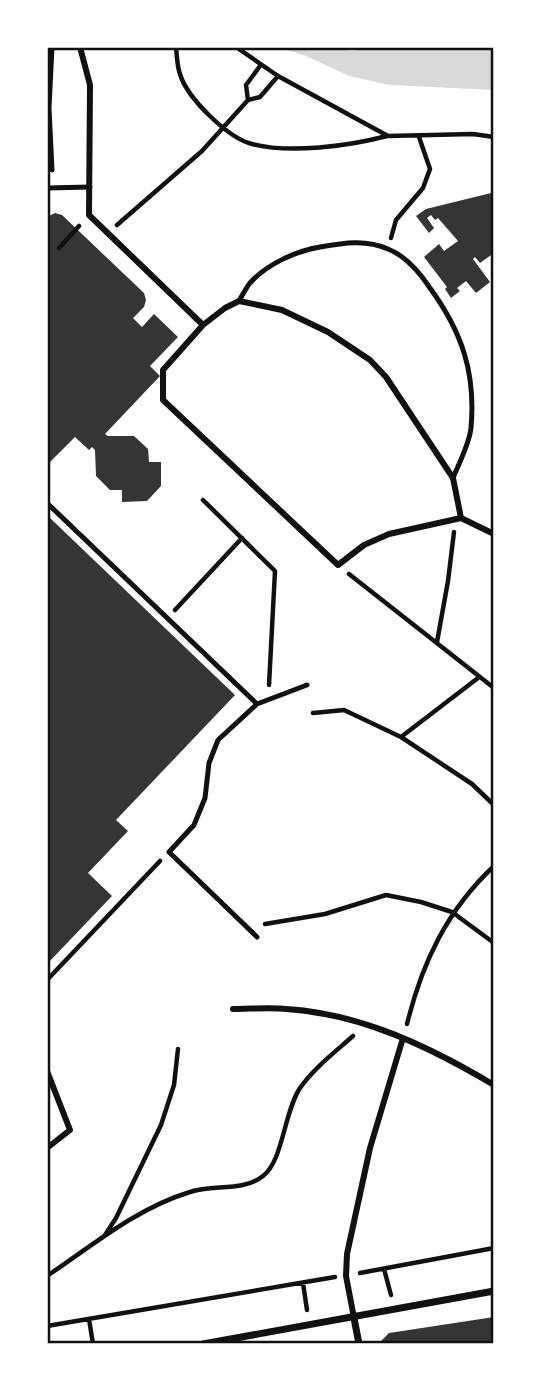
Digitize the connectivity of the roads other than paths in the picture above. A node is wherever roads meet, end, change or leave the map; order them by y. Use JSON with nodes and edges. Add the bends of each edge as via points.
{"nodes":[{"id":1,"x":52,"y":47,"type":"edge"},
{"id":2,"x":80,"y":47,"type":"edge"},
{"id":3,"x":52,"y":170,"type":"dead end"},
{"id":4,"x":90,"y":187,"type":"junction"},
{"id":5,"x":47,"y":188,"type":"edge"},
{"id":6,"x":239,"y":301,"type":"junction"},
{"id":7,"x":203,"y":326,"type":"junction"},
{"id":8,"x":453,"y":478,"type":"junction"},
{"id":9,"x":47,"y":503,"type":"edge"},
{"id":10,"x":461,"y":518,"type":"junction"},
{"id":11,"x":494,"y":534,"type":"edge"},
{"id":12,"x":307,"y":685,"type":"dead end"},
{"id":13,"x":257,"y":704,"type":"junction"},
{"id":14,"x":257,"y":937,"type":"dead end"},
{"id":15,"x":233,"y":1009,"type":"dead end"},
{"id":16,"x":403,"y":1038,"type":"junction"},
{"id":17,"x":47,"y":1071,"type":"edge"},
{"id":18,"x":494,"y":1085,"type":"edge"},
{"id":19,"x":47,"y":1148,"type":"edge"},
{"id":20,"x":494,"y":1291,"type":"edge"},
{"id":21,"x":354,"y":1318,"type":"junction"},
{"id":22,"x":203,"y":1344,"type":"edge"},
{"id":23,"x":359,"y":1344,"type":"edge"}],
"edges":[{"from":1,"to":3,"type":"lane"},
{"from":2,"to":4,"type":"street","via":[[90,85]]},
{"from":4,"to":5,"type":"lane"},
{"from":4,"to":7,"type":"street","via":[[89,215]]},
{"from":6,"to":7,"type":"street"},
{"from":6,"to":8,"type":"street","via":[[282,310],[328,332],[370,360]]},
{"from":6,"to":8,"type":"lane","via":[[260,275],[303,250],[352,241],[388,249],[417,270],[461,341],[472,394],[471,432]]},
{"from":7,"to":10,"type":"street","via":[[163,370],[163,400],[338,565],[389,534]]},
{"from":8,"to":10,"type":"street"},
{"from":9,"to":13,"type":"lane"},
{"from":10,"to":11,"type":"street"},
{"from":12,"to":13,"type":"lane"},
{"from":13,"to":14,"type":"lane","via":[[218,740],[194,825],[169,852]]},
{"from":15,"to":16,"type":"street","via":[[286,1009],[367,1023]]},
{"from":16,"to":18,"type":"street"},
{"from":16,"to":21,"type":"street","via":[[370,1148],[347,1254]]},
{"from":17,"to":19,"type":"street","via":[[70,1130]]},
{"from":20,"to":21,"type":"street"},
{"from":21,"to":22,"type":"street"},
{"from":21,"to":23,"type":"street"}]}
